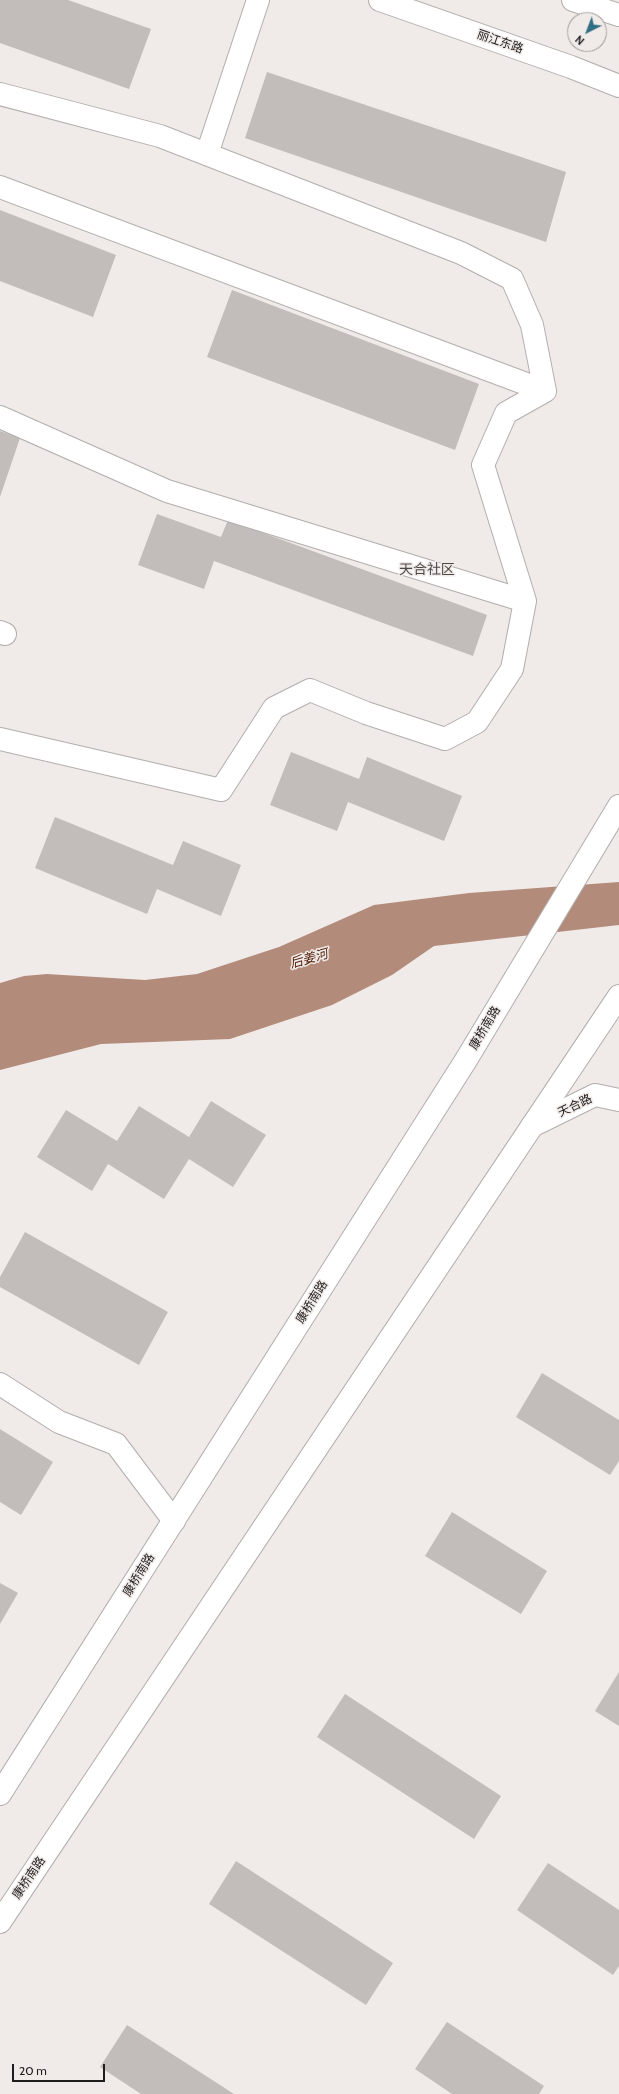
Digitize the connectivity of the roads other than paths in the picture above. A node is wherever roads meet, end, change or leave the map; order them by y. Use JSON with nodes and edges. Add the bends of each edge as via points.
{"nodes":[{"id":1,"x":258,"y":0,"type":"edge"},
{"id":2,"x":380,"y":0,"type":"edge"},
{"id":3,"x":572,"y":0,"type":"edge"},
{"id":4,"x":619,"y":15,"type":"edge"},
{"id":5,"x":619,"y":86,"type":"edge"},
{"id":6,"x":0,"y":94,"type":"edge"},
{"id":7,"x":207,"y":154,"type":"junction"},
{"id":8,"x":0,"y":187,"type":"edge"},
{"id":9,"x":545,"y":391,"type":"junction"},
{"id":10,"x":0,"y":416,"type":"edge"},
{"id":11,"x":525,"y":601,"type":"junction"},
{"id":12,"x":0,"y":739,"type":"edge"},
{"id":13,"x":618,"y":808,"type":"edge"},
{"id":14,"x":619,"y":996,"type":"edge"},
{"id":15,"x":619,"y":1100,"type":"edge"},
{"id":16,"x":532,"y":1126,"type":"junction"},
{"id":17,"x":0,"y":1384,"type":"edge"},
{"id":18,"x":174,"y":1520,"type":"junction"},
{"id":19,"x":0,"y":1794,"type":"edge"},
{"id":20,"x":0,"y":1922,"type":"edge"}],
"edges":[{"from":1,"to":7,"type":"main road"},
{"from":2,"to":5,"type":"main road","name":"丽江东路"},
{"from":3,"to":4,"type":"main road"},
{"from":6,"to":7,"type":"main road","via":[[160,136]]},
{"from":7,"to":9,"type":"main road","via":[[461,253],[512,279],[532,325]]},
{"from":8,"to":9,"type":"main road"},
{"from":9,"to":11,"type":"main road","via":[[506,413],[483,465]]},
{"from":10,"to":11,"type":"main road","via":[[167,491]]},
{"from":11,"to":12,"type":"main road","via":[[512,669],[477,722],[445,739],[366,713],[310,690],[274,708],[221,790]]},
{"from":13,"to":18,"type":"main road","name":"康桥南路","via":[[497,1009]]},
{"from":14,"to":16,"type":"main road","name":"康桥南路"},
{"from":15,"to":16,"type":"main road","name":"天合路","via":[[595,1095]]},
{"from":16,"to":20,"type":"main road","name":"康桥南路"},
{"from":17,"to":18,"type":"main road","via":[[59,1422],[116,1444]]},
{"from":18,"to":19,"type":"main road","name":"康桥南路"}]}
